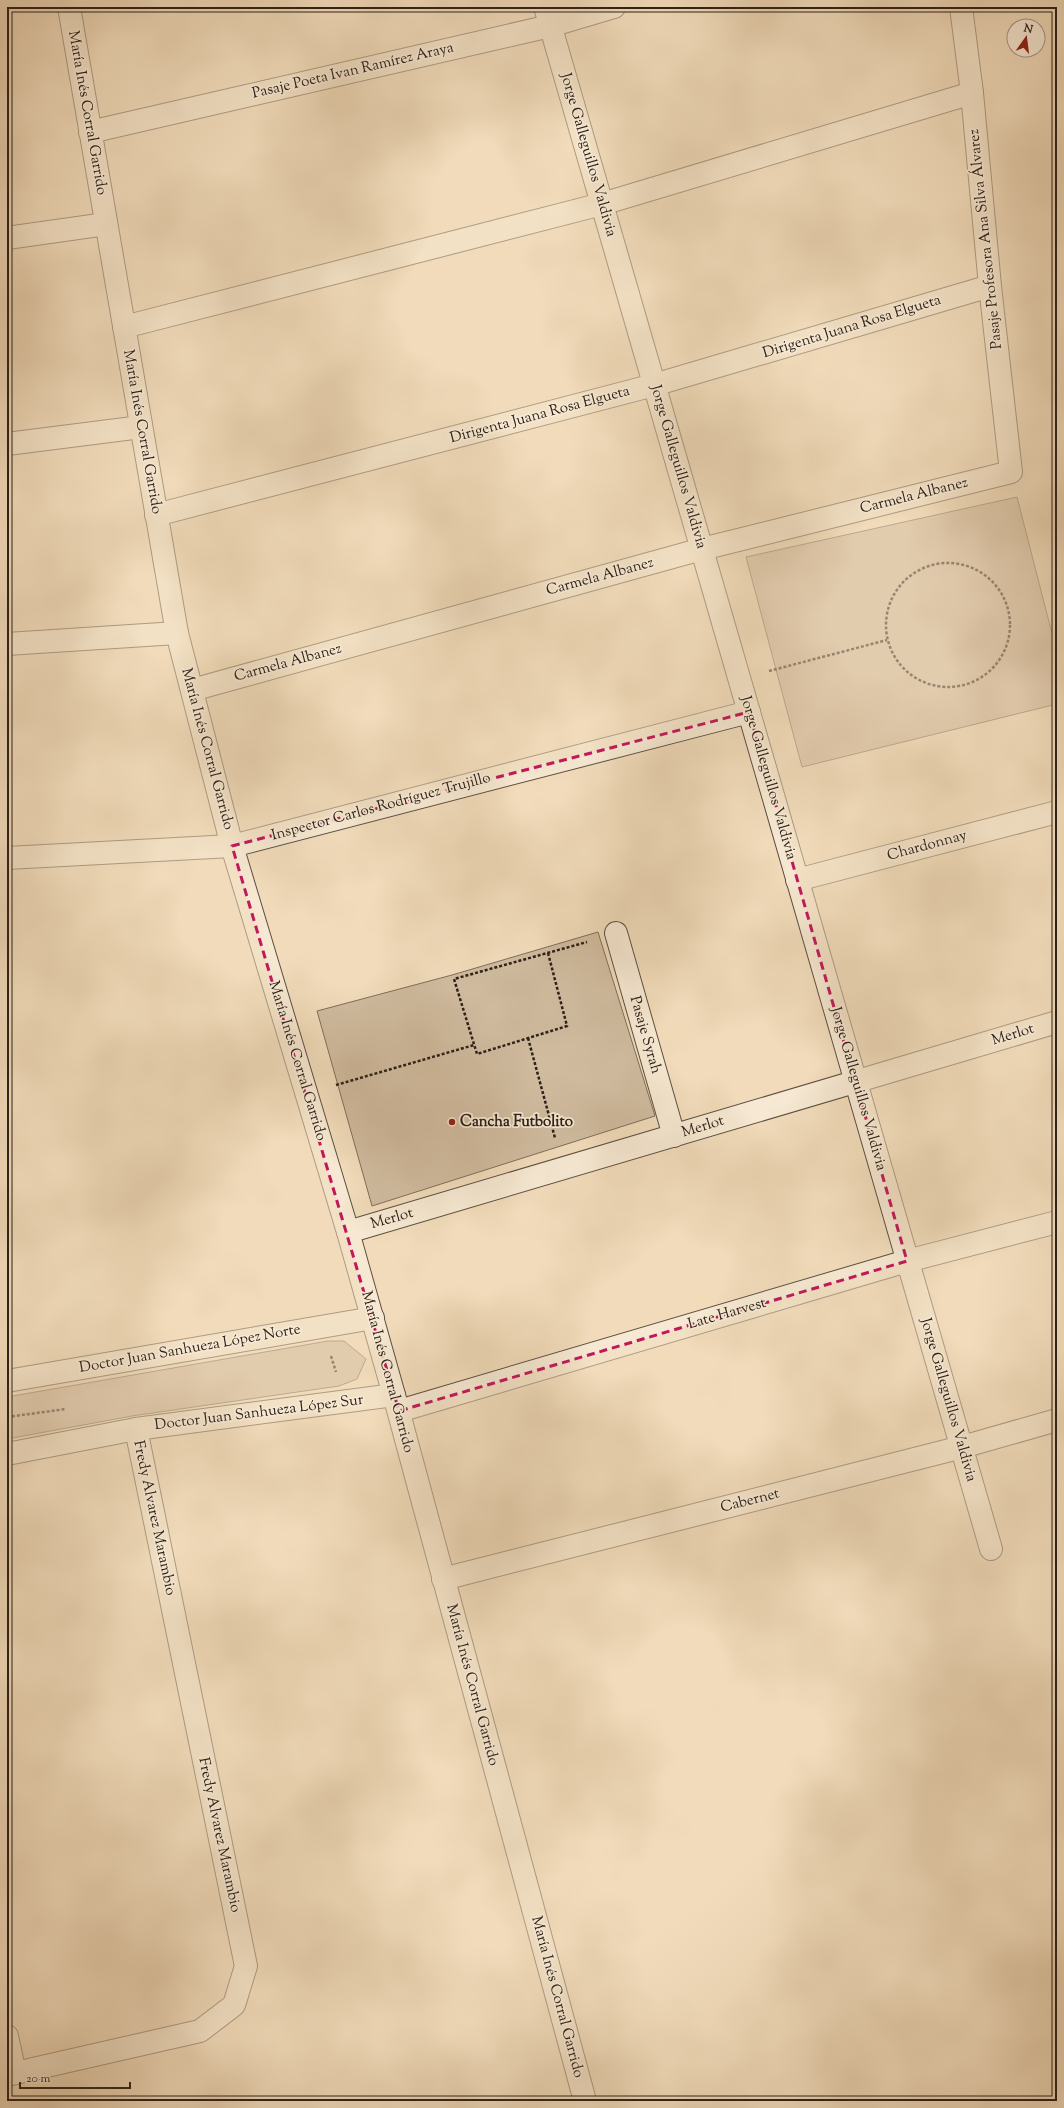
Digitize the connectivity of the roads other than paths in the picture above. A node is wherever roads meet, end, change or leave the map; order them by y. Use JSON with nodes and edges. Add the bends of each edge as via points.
{"nodes":[{"id":1,"x":69,"y":7,"type":"edge"},
{"id":2,"x":614,"y":7,"type":"edge"},
{"id":3,"x":960,"y":7,"type":"edge"},
{"id":4,"x":547,"y":16,"type":"edge"},
{"id":5,"x":972,"y":93,"type":"junction"},
{"id":6,"x":90,"y":132,"type":"junction"},
{"id":7,"x":602,"y":204,"type":"junction"},
{"id":8,"x":106,"y":224,"type":"junction"},
{"id":9,"x":7,"y":238,"type":"edge"},
{"id":10,"x":990,"y":286,"type":"junction"},
{"id":11,"x":124,"y":327,"type":"junction"},
{"id":12,"x":654,"y":386,"type":"junction"},
{"id":13,"x":141,"y":427,"type":"junction"},
{"id":14,"x":7,"y":444,"type":"edge"},
{"id":15,"x":1011,"y":472,"type":"joint"},
{"id":16,"x":156,"y":515,"type":"junction"},
{"id":17,"x":702,"y":549,"type":"junction"},
{"id":18,"x":177,"y":633,"type":"junction"},
{"id":19,"x":7,"y":644,"type":"edge"},
{"id":20,"x":192,"y":690,"type":"junction"},
{"id":21,"x":749,"y":712,"type":"junction"},
{"id":22,"x":1057,"y":812,"type":"edge"},
{"id":23,"x":232,"y":846,"type":"junction"},
{"id":24,"x":7,"y":858,"type":"edge"},
{"id":25,"x":797,"y":880,"type":"junction"},
{"id":26,"x":616,"y":933,"type":"road end"},
{"id":27,"x":1057,"y":1022,"type":"edge"},
{"id":28,"x":856,"y":1082,"type":"junction"},
{"id":29,"x":674,"y":1136,"type":"junction"},
{"id":30,"x":1057,"y":1222,"type":"edge"},
{"id":31,"x":348,"y":1232,"type":"junction"},
{"id":32,"x":908,"y":1261,"type":"junction"},
{"id":33,"x":373,"y":1318,"type":"junction"},
{"id":34,"x":7,"y":1381,"type":"edge"},
{"id":35,"x":396,"y":1403,"type":"junction"},
{"id":36,"x":1057,"y":1420,"type":"edge"},
{"id":37,"x":136,"y":1428,"type":"junction"},
{"id":38,"x":962,"y":1447,"type":"junction"},
{"id":39,"x":7,"y":1454,"type":"edge"},
{"id":40,"x":990,"y":1549,"type":"dead end"},
{"id":41,"x":443,"y":1579,"type":"junction"},
{"id":42,"x":7,"y":2036,"type":"edge"},
{"id":43,"x":11,"y":2074,"type":"edge"},
{"id":44,"x":585,"y":2101,"type":"edge"}],
"edges":[{"from":1,"to":6,"type":"street","name":"María Inés Corral Garrido"},
{"from":2,"to":4,"type":"street","name":"Pasaje Poeta Ivan Ramírez Araya"},
{"from":3,"to":5,"type":"street","name":"Pasaje Profesora Ana Silva Álvarez"},
{"from":4,"to":6,"type":"street","name":"Pasaje Poeta Ivan Ramírez Araya"},
{"from":4,"to":7,"type":"street","name":"Jorge Galleguillos Valdivia"},
{"from":5,"to":7,"type":"street"},
{"from":5,"to":10,"type":"street","name":"Pasaje Profesora Ana Silva Álvarez"},
{"from":6,"to":8,"type":"street","name":"María Inés Corral Garrido"},
{"from":7,"to":11,"type":"street"},
{"from":7,"to":12,"type":"street","name":"Jorge Galleguillos Valdivia"},
{"from":8,"to":9,"type":"street"},
{"from":8,"to":11,"type":"street","name":"María Inés Corral Garrido"},
{"from":10,"to":12,"type":"street","name":"Dirigenta Juana Rosa Elgueta"},
{"from":10,"to":15,"type":"street","name":"Pasaje Profesora Ana Silva Álvarez"},
{"from":11,"to":13,"type":"street","name":"María Inés Corral Garrido"},
{"from":12,"to":16,"type":"street","name":"Dirigenta Juana Rosa Elgueta"},
{"from":12,"to":17,"type":"street","name":"Jorge Galleguillos Valdivia"},
{"from":13,"to":14,"type":"street"},
{"from":13,"to":16,"type":"street","name":"María Inés Corral Garrido"},
{"from":15,"to":17,"type":"street","name":"Carmela Albanez"},
{"from":16,"to":18,"type":"street","name":"María Inés Corral Garrido"},
{"from":17,"to":20,"type":"street","name":"Carmela Albanez"},
{"from":17,"to":21,"type":"street","name":"Jorge Galleguillos Valdivia"},
{"from":18,"to":19,"type":"street"},
{"from":18,"to":20,"type":"street","name":"María Inés Corral Garrido"},
{"from":20,"to":23,"type":"street","name":"María Inés Corral Garrido"},
{"from":21,"to":23,"type":"street","name":"Inspector Carlos Rodríguez Trujillo"},
{"from":21,"to":25,"type":"street","name":"Jorge Galleguillos Valdivia"},
{"from":22,"to":25,"type":"street","name":"Chardonnay"},
{"from":23,"to":24,"type":"street","name":"Inspector Carlos Rodríguez Trujillo"},
{"from":23,"to":31,"type":"street","name":"María Inés Corral Garrido"},
{"from":25,"to":28,"type":"street","name":"Jorge Galleguillos Valdivia"},
{"from":26,"to":29,"type":"street","name":"Pasaje Syrah"},
{"from":27,"to":28,"type":"street","name":"Merlot"},
{"from":28,"to":29,"type":"street","name":"Merlot"},
{"from":28,"to":32,"type":"street","name":"Jorge Galleguillos Valdivia"},
{"from":29,"to":31,"type":"street","name":"Merlot"},
{"from":30,"to":32,"type":"street","name":"Late Harvest"},
{"from":31,"to":33,"type":"street","name":"María Inés Corral Garrido"},
{"from":32,"to":35,"type":"street","name":"Late Harvest"},
{"from":32,"to":38,"type":"street","name":"Jorge Galleguillos Valdivia"},
{"from":33,"to":34,"type":"street","name":"Doctor Juan Sanhueza López Norte"},
{"from":33,"to":35,"type":"street","name":"María Inés Corral Garrido"},
{"from":35,"to":37,"type":"street","name":"Doctor Juan Sanhueza López Sur","via":[[343,1402]]},
{"from":35,"to":41,"type":"street","name":"María Inés Corral Garrido"},
{"from":36,"to":38,"type":"street","name":"Cabernet"},
{"from":37,"to":39,"type":"street","name":"Doctor Juan Sanhueza López Sur"},
{"from":37,"to":43,"type":"street","name":"Fredy Alvarez Marambio","via":[[246,1966],[234,2005],[200,2031]]},
{"from":38,"to":40,"type":"street","name":"Jorge Galleguillos Valdivia"},
{"from":38,"to":41,"type":"street","name":"Cabernet"},
{"from":41,"to":44,"type":"street","name":"María Inés Corral Garrido"},
{"from":42,"to":43,"type":"street"}]}
